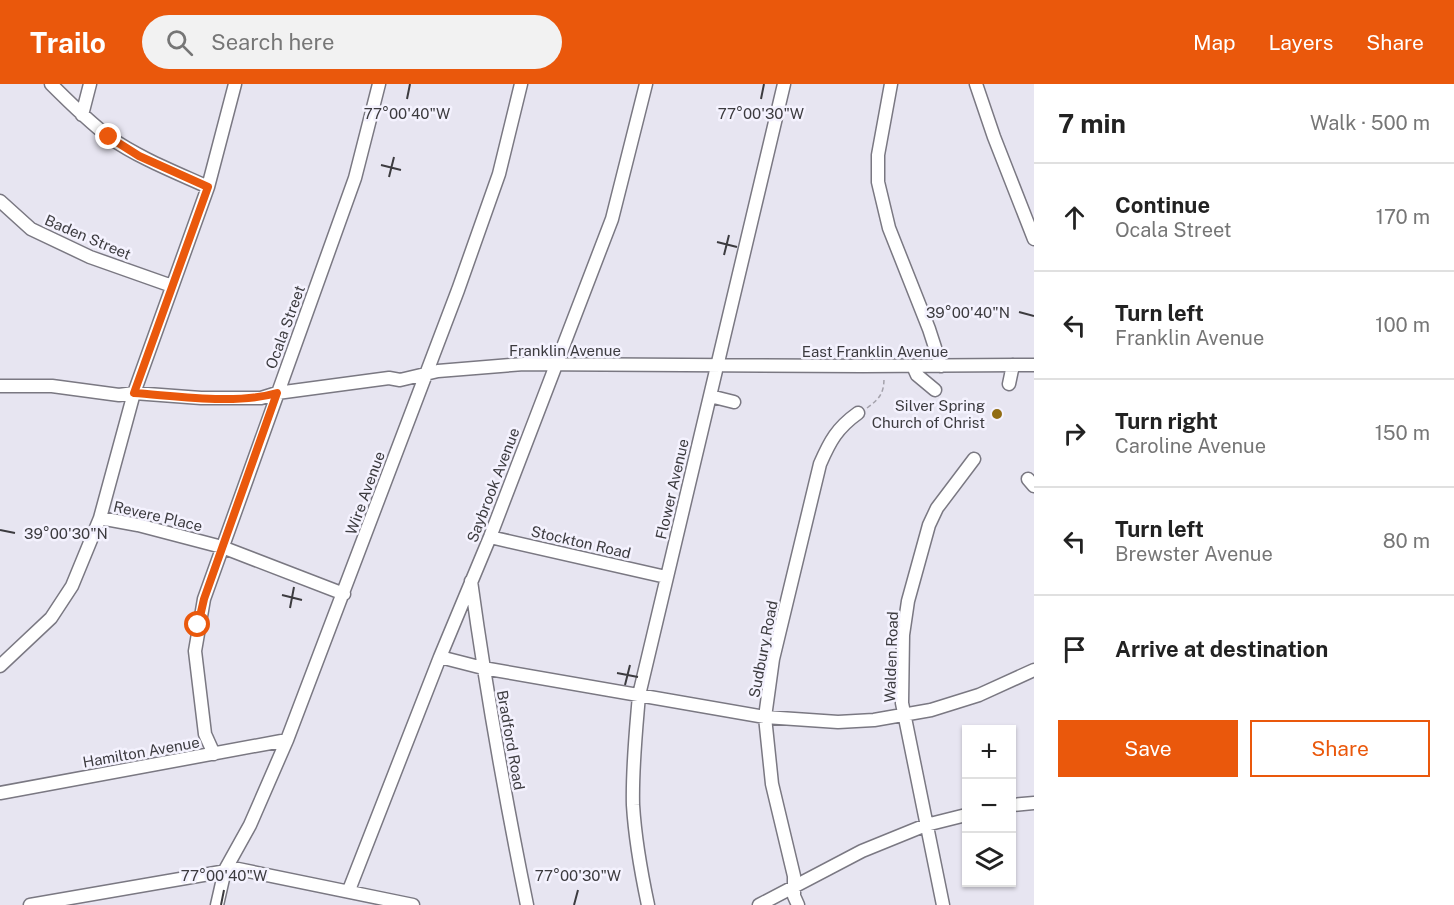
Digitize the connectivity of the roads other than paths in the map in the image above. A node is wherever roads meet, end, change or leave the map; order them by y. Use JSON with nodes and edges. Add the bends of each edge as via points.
{"nodes":[{"id":1,"x":51,"y":84,"type":"edge"},
{"id":2,"x":90,"y":84,"type":"edge"},
{"id":3,"x":235,"y":84,"type":"edge"},
{"id":4,"x":378,"y":84,"type":"edge"},
{"id":5,"x":521,"y":84,"type":"edge"},
{"id":6,"x":646,"y":84,"type":"edge"},
{"id":7,"x":784,"y":84,"type":"edge"},
{"id":8,"x":891,"y":84,"type":"edge"},
{"id":9,"x":976,"y":84,"type":"edge"},
{"id":10,"x":82,"y":115,"type":"junction"},
{"id":11,"x":208,"y":187,"type":"junction"},
{"id":12,"x":0,"y":201,"type":"edge"},
{"id":13,"x":1034,"y":239,"type":"edge"},
{"id":14,"x":172,"y":286,"type":"junction"},
{"id":15,"x":1013,"y":365,"type":"junction"},
{"id":16,"x":1034,"y":365,"type":"edge"},
{"id":17,"x":556,"y":366,"type":"junction"},
{"id":18,"x":717,"y":366,"type":"junction"},
{"id":19,"x":913,"y":366,"type":"junction"},
{"id":20,"x":941,"y":366,"type":"junction"},
{"id":21,"x":420,"y":376,"type":"junction"},
{"id":22,"x":1009,"y":384,"type":"dead end"},
{"id":23,"x":0,"y":386,"type":"edge"},
{"id":24,"x":935,"y":390,"type":"dead end"},
{"id":25,"x":134,"y":393,"type":"junction"},
{"id":26,"x":277,"y":393,"type":"junction"},
{"id":27,"x":710,"y":396,"type":"junction"},
{"id":28,"x":734,"y":402,"type":"dead end"},
{"id":29,"x":858,"y":413,"type":"road end"},
{"id":30,"x":974,"y":459,"type":"dead end"},
{"id":31,"x":100,"y":518,"type":"junction"},
{"id":32,"x":490,"y":537,"type":"junction"},
{"id":33,"x":222,"y":547,"type":"junction"},
{"id":34,"x":666,"y":577,"type":"junction"},
{"id":35,"x":471,"y":580,"type":"junction"},
{"id":36,"x":344,"y":594,"type":"junction"},
{"id":37,"x":440,"y":657,"type":"junction"},
{"id":38,"x":0,"y":666,"type":"edge"},
{"id":39,"x":483,"y":668,"type":"junction"},
{"id":40,"x":1034,"y":670,"type":"edge"},
{"id":41,"x":639,"y":695,"type":"junction"},
{"id":42,"x":904,"y":714,"type":"junction"},
{"id":43,"x":765,"y":717,"type":"junction"},
{"id":44,"x":287,"y":740,"type":"junction"},
{"id":45,"x":214,"y":754,"type":"junction"},
{"id":46,"x":0,"y":793,"type":"edge"},
{"id":47,"x":1034,"y":803,"type":"edge"},
{"id":48,"x":1016,"y":805,"type":"edge"},
{"id":49,"x":962,"y":816,"type":"edge"},
{"id":50,"x":926,"y":825,"type":"junction"},
{"id":51,"x":225,"y":870,"type":"junction"},
{"id":52,"x":794,"y":888,"type":"junction"},
{"id":53,"x":349,"y":891,"type":"junction"},
{"id":54,"x":30,"y":905,"type":"edge"},
{"id":55,"x":217,"y":905,"type":"edge"},
{"id":56,"x":411,"y":905,"type":"edge"},
{"id":57,"x":527,"y":905,"type":"edge"},
{"id":58,"x":648,"y":905,"type":"edge"},
{"id":59,"x":759,"y":905,"type":"edge"},
{"id":60,"x":798,"y":905,"type":"edge"},
{"id":61,"x":943,"y":905,"type":"edge"}],
"edges":[{"from":1,"to":10,"type":"street"},
{"from":2,"to":10,"type":"street"},
{"from":3,"to":11,"type":"street"},
{"from":4,"to":26,"type":"street","name":"Ocala Street","via":[[355,178]]},
{"from":5,"to":21,"type":"street","name":"Wire Avenue","via":[[499,174],[458,290]]},
{"from":6,"to":17,"type":"street","name":"Saybrook Avenue","via":[[612,219]]},
{"from":7,"to":18,"type":"street","name":"Flower Avenue"},
{"from":8,"to":20,"type":"street","via":[[878,155],[881,201]]},
{"from":9,"to":13,"type":"street"},
{"from":10,"to":11,"type":"street","via":[[139,156]]},
{"from":11,"to":14,"type":"street"},
{"from":12,"to":14,"type":"street","name":"Baden Street","via":[[31,229],[90,257]]},
{"from":14,"to":25,"type":"street"},
{"from":15,"to":16,"type":"street","name":"East Franklin Avenue"},
{"from":15,"to":20,"type":"street","name":"East Franklin Avenue"},
{"from":15,"to":22,"type":"street"},
{"from":17,"to":18,"type":"street","name":"Franklin Avenue"},
{"from":17,"to":21,"type":"street","name":"Franklin Avenue","via":[[503,365]]},
{"from":17,"to":32,"type":"street","name":"Saybrook Avenue"},
{"from":18,"to":19,"type":"street","name":"East Franklin Avenue"},
{"from":18,"to":27,"type":"street","name":"Flower Avenue"},
{"from":19,"to":20,"type":"street","name":"East Franklin Avenue"},
{"from":19,"to":24,"type":"street","via":[[917,375]]},
{"from":21,"to":26,"type":"street","name":"Franklin Avenue","via":[[401,372],[389,378]]},
{"from":21,"to":36,"type":"street","name":"Wire Avenue"},
{"from":23,"to":25,"type":"street","name":"Franklin Avenue","via":[[52,386],[95,392],[107,387]]},
{"from":25,"to":26,"type":"street","name":"Franklin Avenue","via":[[261,398]]},
{"from":25,"to":31,"type":"street"},
{"from":26,"to":33,"type":"street","name":"Ocala Street"},
{"from":27,"to":28,"type":"street"},
{"from":27,"to":34,"type":"street","name":"Flower Avenue"},
{"from":29,"to":43,"type":"street","name":"Sudbury Road","via":[[831,440],[820,464],[773,659]]},
{"from":30,"to":42,"type":"street","name":"Walden Road","via":[[937,508],[923,541],[903,635]]},
{"from":31,"to":33,"type":"street","name":"Revere Place"},
{"from":31,"to":38,"type":"street","via":[[72,586],[51,618]]},
{"from":32,"to":34,"type":"street","name":"Stockton Road"},
{"from":32,"to":35,"type":"street","name":"Saybrook Avenue"},
{"from":33,"to":36,"type":"street","name":"Revere Place"},
{"from":33,"to":45,"type":"street","name":"Ocala Street","via":[[204,599],[195,651],[205,734]]},
{"from":34,"to":41,"type":"street","name":"Flower Avenue"},
{"from":35,"to":37,"type":"street","name":"Saybrook Avenue"},
{"from":35,"to":39,"type":"street","name":"Bradford Road"},
{"from":36,"to":44,"type":"street","name":"Wire Avenue"},
{"from":37,"to":39,"type":"street"},
{"from":37,"to":53,"type":"street","name":"Saybrook Avenue"},
{"from":39,"to":41,"type":"street"},
{"from":39,"to":57,"type":"street","name":"Bradford Road"},
{"from":40,"to":42,"type":"street","via":[[979,695]]},
{"from":41,"to":43,"type":"street"},
{"from":41,"to":58,"type":"street","name":"Flower Avenue","via":[[633,806]]},
{"from":42,"to":43,"type":"street","via":[[838,722]]},
{"from":42,"to":50,"type":"street","name":"Walden Road"},
{"from":43,"to":52,"type":"street","name":"Sudbury Road","via":[[772,784]]},
{"from":44,"to":45,"type":"street","name":"Hamilton Avenue"},
{"from":44,"to":51,"type":"street","name":"Wire Avenue","via":[[250,825]]},
{"from":45,"to":46,"type":"street","name":"Hamilton Avenue"},
{"from":47,"to":48,"type":"street"},
{"from":49,"to":50,"type":"street"},
{"from":50,"to":52,"type":"street","via":[[862,851]]},
{"from":50,"to":61,"type":"street","name":"Walden Road"},
{"from":51,"to":53,"type":"street","via":[[238,869]]},
{"from":51,"to":54,"type":"street"},
{"from":51,"to":55,"type":"street","name":"Wire Avenue"},
{"from":52,"to":59,"type":"street"},
{"from":52,"to":60,"type":"street","name":"Sudbury Road"},
{"from":53,"to":56,"type":"street"}]}
